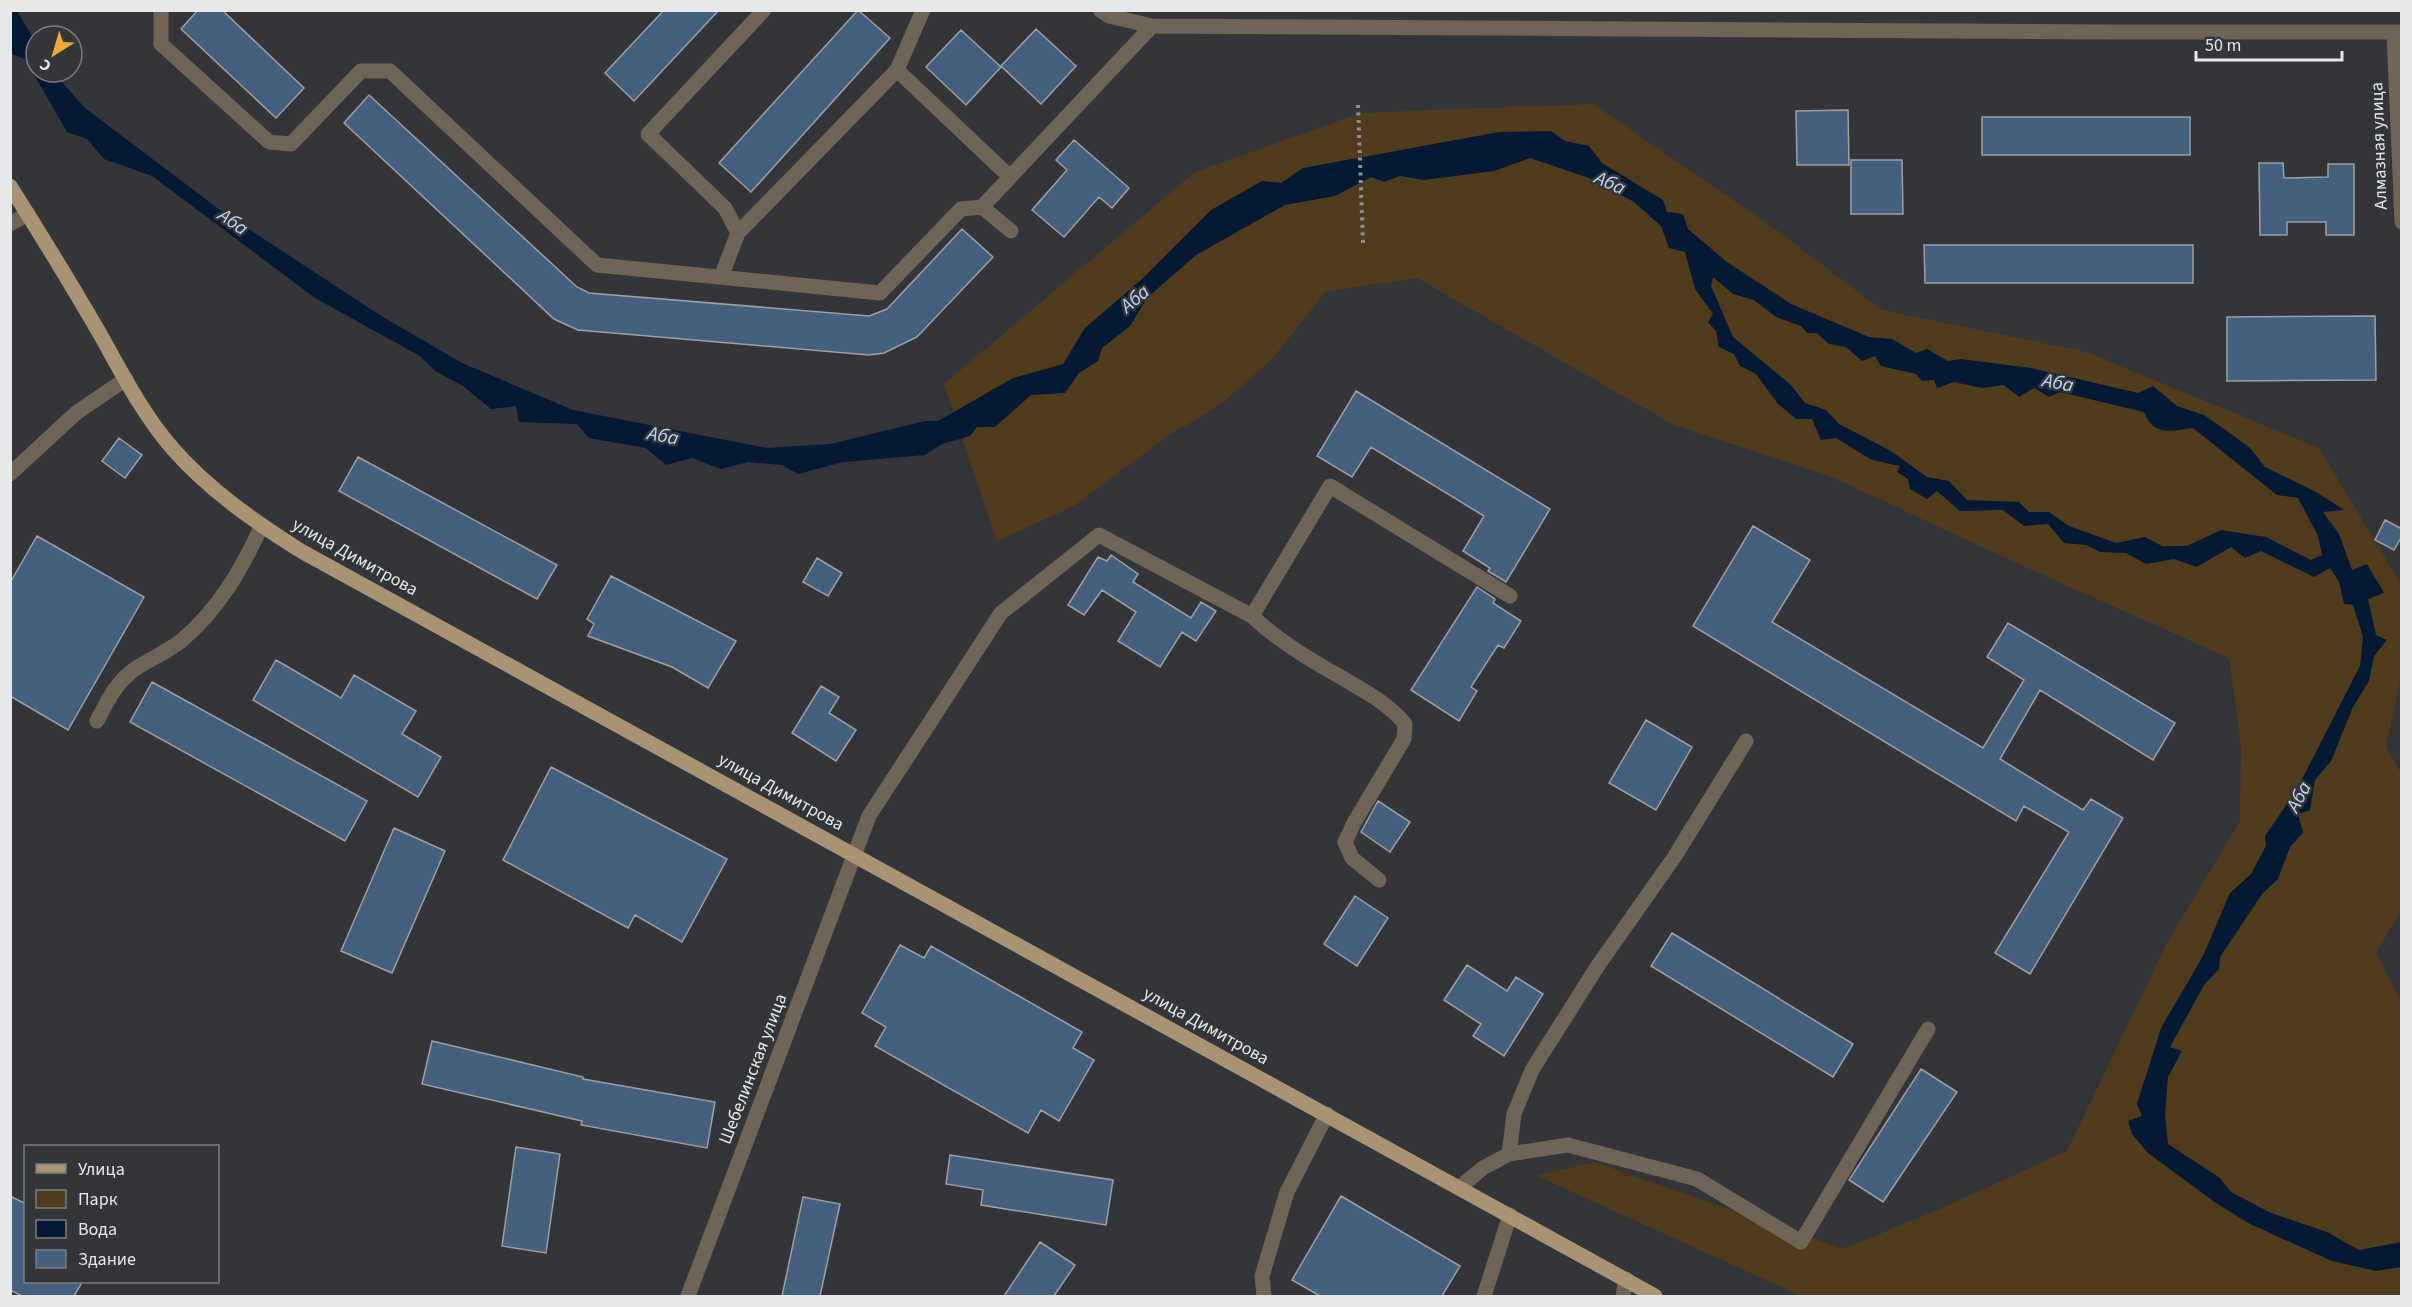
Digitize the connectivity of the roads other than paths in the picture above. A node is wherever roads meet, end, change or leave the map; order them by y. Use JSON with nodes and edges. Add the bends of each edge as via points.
{"nodes":[{"id":1,"x":162,"y":10,"type":"edge"},
{"id":2,"x":764,"y":10,"type":"edge"},
{"id":3,"x":923,"y":10,"type":"edge"},
{"id":4,"x":1104,"y":13,"type":"edge"},
{"id":5,"x":1152,"y":26,"type":"junction"},
{"id":6,"x":2398,"y":32,"type":"edge"},
{"id":7,"x":897,"y":70,"type":"junction"},
{"id":8,"x":1010,"y":177,"type":"junction"},
{"id":9,"x":10,"y":186,"type":"edge"},
{"id":10,"x":982,"y":207,"type":"junction"},
{"id":11,"x":28,"y":214,"type":"junction"},
{"id":12,"x":2402,"y":222,"type":"edge"},
{"id":13,"x":10,"y":224,"type":"edge"},
{"id":14,"x":1011,"y":231,"type":"dead end"},
{"id":15,"x":738,"y":233,"type":"junction"},
{"id":16,"x":721,"y":277,"type":"junction"},
{"id":17,"x":126,"y":380,"type":"junction"},
{"id":18,"x":10,"y":474,"type":"edge"},
{"id":19,"x":262,"y":525,"type":"junction"},
{"id":20,"x":1510,"y":596,"type":"dead end"},
{"id":21,"x":1252,"y":616,"type":"junction"},
{"id":22,"x":97,"y":721,"type":"dead end"},
{"id":23,"x":1746,"y":741,"type":"dead end"},
{"id":24,"x":856,"y":855,"type":"junction"},
{"id":25,"x":1379,"y":880,"type":"dead end"},
{"id":26,"x":1928,"y":1029,"type":"dead end"},
{"id":27,"x":1327,"y":1114,"type":"junction"},
{"id":28,"x":1509,"y":1154,"type":"junction"},
{"id":29,"x":1460,"y":1187,"type":"junction"},
{"id":30,"x":1510,"y":1215,"type":"junction"},
{"id":31,"x":1626,"y":1279,"type":"junction"},
{"id":32,"x":688,"y":1296,"type":"edge"},
{"id":33,"x":1264,"y":1296,"type":"edge"},
{"id":34,"x":1484,"y":1296,"type":"edge"},
{"id":35,"x":1623,"y":1296,"type":"edge"},
{"id":36,"x":1655,"y":1296,"type":"edge"}],
"edges":[{"from":1,"to":16,"type":"street","via":[[161,44],[268,142],[291,144],[361,71],[390,71],[597,265]]},
{"from":2,"to":15,"type":"street","via":[[648,134],[725,208]]},
{"from":3,"to":7,"type":"street"},
{"from":4,"to":5,"type":"street"},
{"from":5,"to":6,"type":"street"},
{"from":5,"to":8,"type":"street"},
{"from":6,"to":12,"type":"street","name":"Алмазная улица"},
{"from":7,"to":8,"type":"street"},
{"from":7,"to":15,"type":"street"},
{"from":8,"to":10,"type":"street"},
{"from":9,"to":11,"type":"main road","name":"улица Димитрова"},
{"from":10,"to":14,"type":"street"},
{"from":10,"to":16,"type":"street","via":[[961,208],[880,293]]},
{"from":11,"to":13,"type":"street"},
{"from":11,"to":17,"type":"main road","name":"улица Димитрова"},
{"from":15,"to":16,"type":"street"},
{"from":17,"to":18,"type":"street","via":[[76,413]]},
{"from":17,"to":19,"type":"main road","name":"улица Димитрова","via":[[173,449],[211,487]]},
{"from":19,"to":22,"type":"street","via":[[236,577],[210,611],[182,640],[124,678],[112,691]]},
{"from":19,"to":24,"type":"main road","name":"улица Димитрова"},
{"from":20,"to":21,"type":"street","via":[[1330,486]]},
{"from":21,"to":24,"type":"street","name":"Шебелинская улица","via":[[1099,535],[1001,613],[869,816]]},
{"from":21,"to":25,"type":"street","via":[[1273,636],[1396,712],[1405,724],[1404,739],[1345,842],[1352,858]]},
{"from":23,"to":28,"type":"street","via":[[1675,856],[1597,967],[1532,1071],[1514,1114]]},
{"from":24,"to":27,"type":"main road","name":"улица Димитрова"},
{"from":24,"to":32,"type":"street","name":"Шебелинская улица"},
{"from":26,"to":28,"type":"street","via":[[1801,1242],[1697,1179],[1568,1145]]},
{"from":27,"to":29,"type":"main road","name":"улица Димитрова"},
{"from":27,"to":33,"type":"street","via":[[1287,1192],[1262,1276]]},
{"from":28,"to":29,"type":"street"},
{"from":29,"to":30,"type":"main road","name":"улица Димитрова"},
{"from":30,"to":31,"type":"main road","name":"улица Димитрова"},
{"from":30,"to":34,"type":"street"},
{"from":31,"to":35,"type":"street"},
{"from":31,"to":36,"type":"main road","name":"улица Димитрова"}]}
